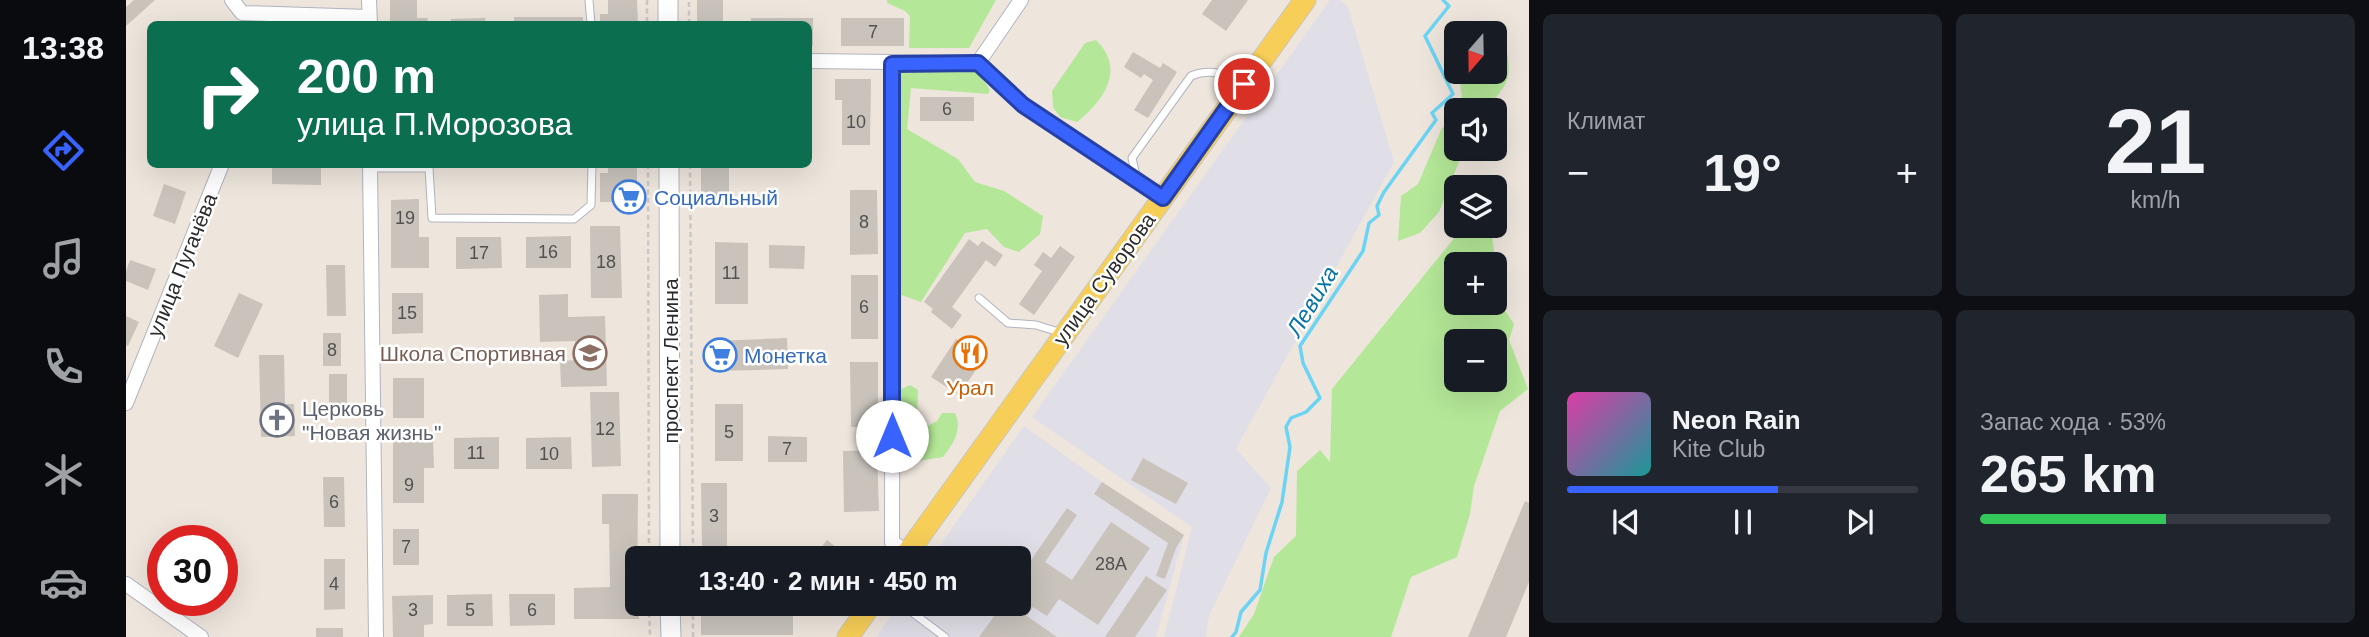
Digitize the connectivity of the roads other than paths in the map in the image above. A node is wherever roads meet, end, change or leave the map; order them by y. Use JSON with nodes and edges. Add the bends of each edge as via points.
{"nodes":[{"id":1,"x":232,"y":0,"type":"edge"},
{"id":2,"x":369,"y":0,"type":"edge"},
{"id":3,"x":589,"y":0,"type":"edge"},
{"id":4,"x":668,"y":0,"type":"edge"},
{"id":5,"x":1021,"y":0,"type":"edge"},
{"id":6,"x":1305,"y":0,"type":"edge"},
{"id":7,"x":242,"y":19,"type":"edge"},
{"id":8,"x":370,"y":21,"type":"edge"},
{"id":9,"x":591,"y":21,"type":"edge"},
{"id":10,"x":668,"y":21,"type":"edge"},
{"id":11,"x":812,"y":61,"type":"edge"},
{"id":12,"x":978,"y":63,"type":"junction"},
{"id":13,"x":892,"y":64,"type":"junction"},
{"id":14,"x":1244,"y":84,"type":"junction"},
{"id":15,"x":220,"y":168,"type":"edge"},
{"id":16,"x":370,"y":168,"type":"edge"},
{"id":17,"x":429,"y":168,"type":"edge"},
{"id":18,"x":592,"y":168,"type":"edge"},
{"id":19,"x":669,"y":168,"type":"edge"},
{"id":20,"x":1137,"y":181,"type":"junction"},
{"id":21,"x":1163,"y":198,"type":"junction"},
{"id":22,"x":979,"y":298,"type":"dead end"},
{"id":23,"x":1065,"y":333,"type":"junction"},
{"id":24,"x":126,"y":403,"type":"edge"},
{"id":25,"x":670,"y":546,"type":"edge"},
{"id":26,"x":896,"y":546,"type":"edge"},
{"id":27,"x":913,"y":546,"type":"edge"},
{"id":28,"x":126,"y":584,"type":"edge"},
{"id":29,"x":670,"y":616,"type":"edge"},
{"id":30,"x":863,"y":616,"type":"edge"},
{"id":31,"x":917,"y":616,"type":"edge"},
{"id":32,"x":201,"y":637,"type":"edge"},
{"id":33,"x":376,"y":637,"type":"edge"},
{"id":34,"x":671,"y":637,"type":"edge"},
{"id":35,"x":848,"y":637,"type":"edge"},
{"id":36,"x":946,"y":637,"type":"edge"}],
"edges":[{"from":1,"to":7,"type":"street"},
{"from":2,"to":8,"type":"street"},
{"from":3,"to":9,"type":"lane"},
{"from":4,"to":10,"type":"main road"},
{"from":5,"to":12,"type":"street"},
{"from":6,"to":14,"type":"main road","name":"улица Суворова"},
{"from":7,"to":8,"type":"street"},
{"from":11,"to":13,"type":"street"},
{"from":12,"to":13,"type":"street"},
{"from":12,"to":20,"type":"street","via":[[1023,105]]},
{"from":13,"to":26,"type":"street","via":[[892,542]]},
{"from":14,"to":20,"type":"lane","via":[[1227,74],[1191,76],[1132,158]]},
{"from":14,"to":21,"type":"main road","name":"улица Суворова"},
{"from":15,"to":24,"type":"street","name":"улица Пугачёва"},
{"from":16,"to":33,"type":"street"},
{"from":17,"to":18,"type":"lane","via":[[432,218],[574,219],[591,205]]},
{"from":19,"to":25,"type":"main road","name":"проспект Ленина"},
{"from":20,"to":21,"type":"street"},
{"from":21,"to":23,"type":"main road","name":"улица Суворова"},
{"from":22,"to":23,"type":"lane","via":[[1008,323]]},
{"from":23,"to":27,"type":"main road","name":"улица Суворова"},
{"from":28,"to":32,"type":"street"},
{"from":29,"to":34,"type":"main road"},
{"from":30,"to":35,"type":"main road"},
{"from":31,"to":36,"type":"lane"}]}
